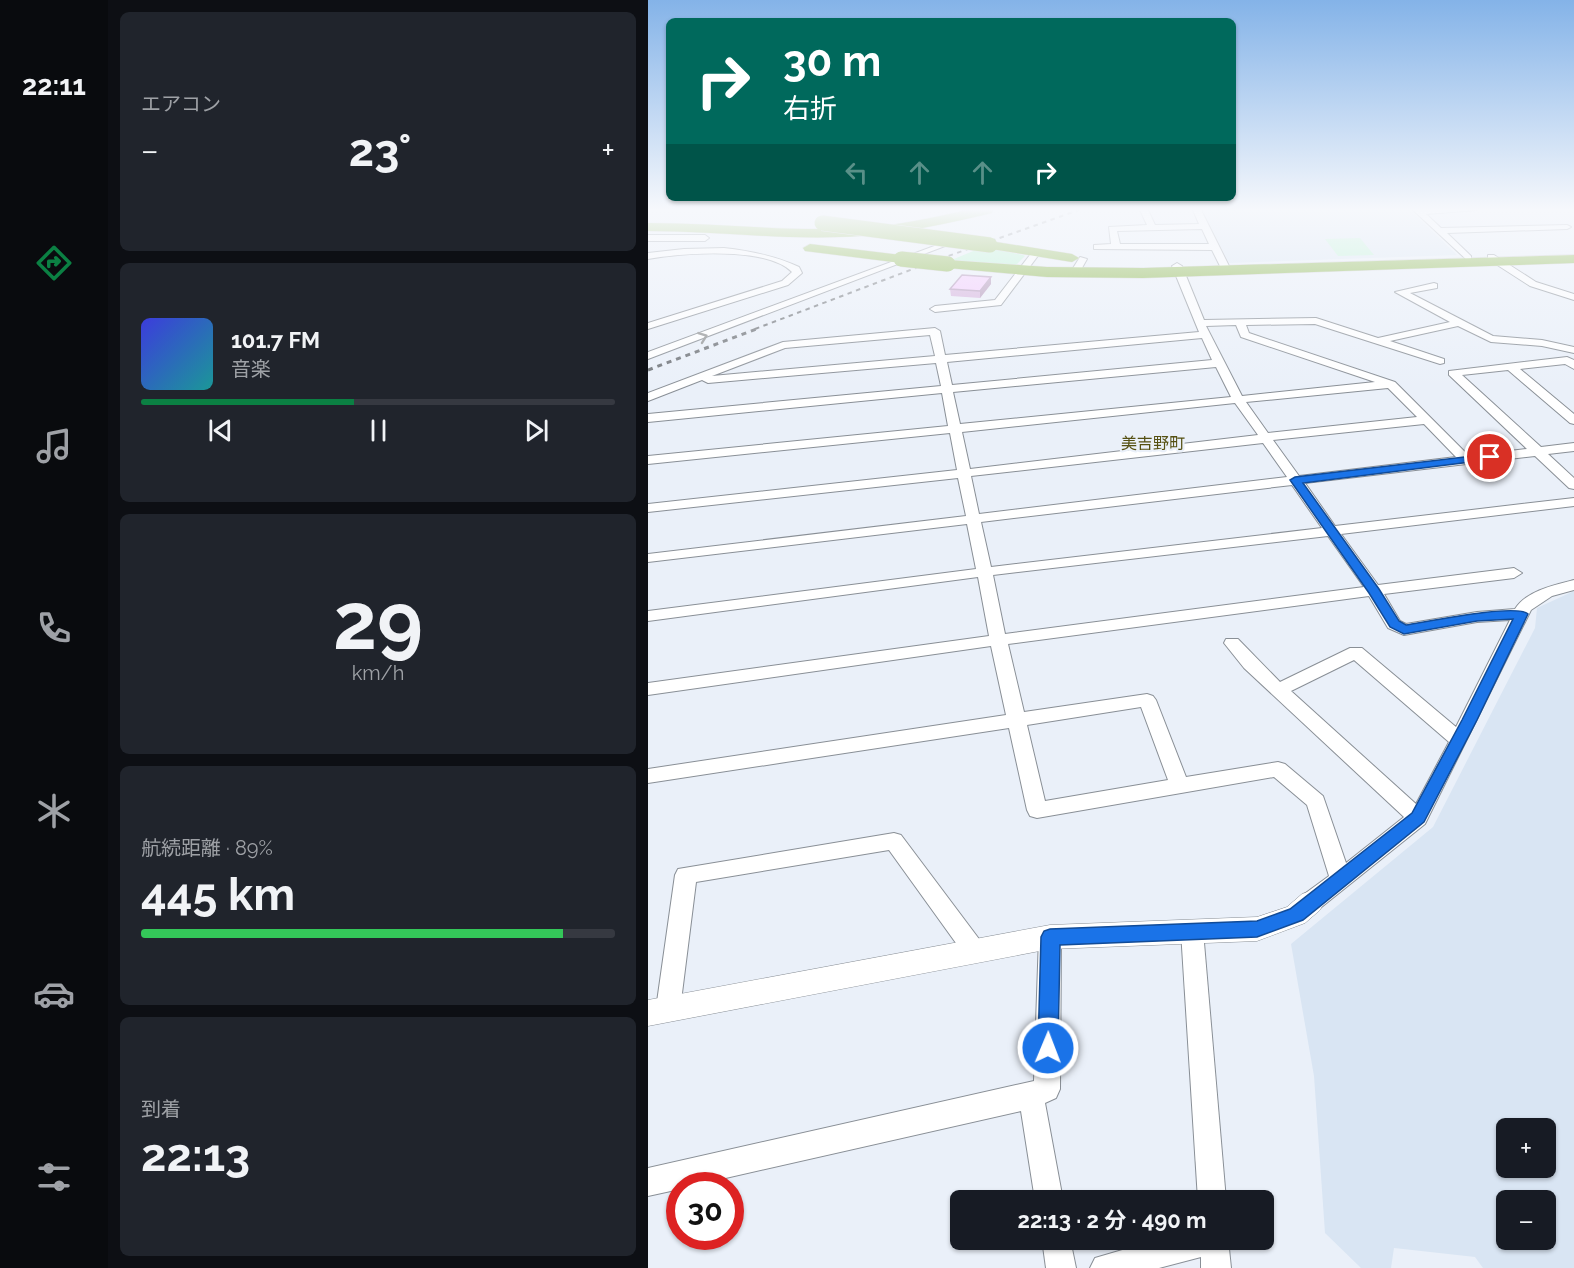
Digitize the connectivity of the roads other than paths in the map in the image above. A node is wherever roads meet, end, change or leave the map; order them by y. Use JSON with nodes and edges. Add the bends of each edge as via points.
{"nodes":[{"id":1,"x":796,"y":269,"type":"edge"},
{"id":2,"x":883,"y":269,"type":"edge"},
{"id":3,"x":1001,"y":269,"type":"edge"},
{"id":4,"x":1078,"y":269,"type":"edge"},
{"id":5,"x":1174,"y":269,"type":"edge"},
{"id":6,"x":1178,"y":269,"type":"edge"},
{"id":7,"x":1510,"y":269,"type":"edge"},
{"id":8,"x":1020,"y":271,"type":"junction"},
{"id":9,"x":1076,"y":273,"type":"junction"},
{"id":10,"x":1434,"y":286,"type":"dead end"},
{"id":11,"x":1574,"y":297,"type":"edge"},
{"id":12,"x":935,"y":309,"type":"dead end"},
{"id":13,"x":1201,"y":322,"type":"junction"},
{"id":14,"x":1240,"y":323,"type":"junction"},
{"id":15,"x":1459,"y":323,"type":"junction"},
{"id":16,"x":648,"y":326,"type":"edge"},
{"id":17,"x":1205,"y":335,"type":"junction"},
{"id":18,"x":1376,"y":341,"type":"junction"},
{"id":19,"x":1574,"y":350,"type":"edge"},
{"id":20,"x":648,"y":357,"type":"edge"},
{"id":21,"x":941,"y":359,"type":"junction"},
{"id":22,"x":1440,"y":361,"type":"dead end"},
{"id":23,"x":1218,"y":363,"type":"junction"},
{"id":24,"x":1510,"y":366,"type":"junction"},
{"id":25,"x":1574,"y":366,"type":"edge"},
{"id":26,"x":689,"y":382,"type":"junction"},
{"id":27,"x":1391,"y":384,"type":"junction"},
{"id":28,"x":947,"y":390,"type":"junction"},
{"id":29,"x":648,"y":397,"type":"edge"},
{"id":30,"x":1238,"y":399,"type":"junction"},
{"id":31,"x":648,"y":418,"type":"edge"},
{"id":32,"x":1426,"y":420,"type":"junction"},
{"id":33,"x":1574,"y":420,"type":"edge"},
{"id":34,"x":955,"y":430,"type":"junction"},
{"id":35,"x":1264,"y":437,"type":"junction"},
{"id":36,"x":1574,"y":447,"type":"edge"},
{"id":37,"x":1537,"y":451,"type":"junction"},
{"id":38,"x":648,"y":460,"type":"edge"},
{"id":39,"x":1466,"y":460,"type":"junction"},
{"id":40,"x":963,"y":472,"type":"junction"},
{"id":41,"x":1295,"y":480,"type":"junction"},
{"id":42,"x":1572,"y":481,"type":"edge"},
{"id":43,"x":1574,"y":502,"type":"edge"},
{"id":44,"x":648,"y":508,"type":"edge"},
{"id":45,"x":973,"y":519,"type":"junction"},
{"id":46,"x":1331,"y":530,"type":"junction"},
{"id":47,"x":648,"y":558,"type":"edge"},
{"id":48,"x":984,"y":573,"type":"junction"},
{"id":49,"x":1514,"y":573,"type":"dead end"},
{"id":50,"x":1574,"y":585,"type":"edge"},
{"id":51,"x":1375,"y":592,"type":"junction"},
{"id":52,"x":1522,"y":614,"type":"junction"},
{"id":53,"x":648,"y":616,"type":"edge"},
{"id":54,"x":998,"y":639,"type":"junction"},
{"id":55,"x":1232,"y":643,"type":"dead end"},
{"id":56,"x":648,"y":688,"type":"edge"},
{"id":57,"x":1279,"y":690,"type":"junction"},
{"id":58,"x":1017,"y":720,"type":"junction"},
{"id":59,"x":1459,"y":740,"type":"junction"},
{"id":60,"x":648,"y":776,"type":"edge"},
{"id":61,"x":1179,"y":785,"type":"junction"},
{"id":62,"x":1418,"y":818,"type":"junction"},
{"id":63,"x":1340,"y":878,"type":"junction"},
{"id":64,"x":1311,"y":902,"type":"joint"},
{"id":65,"x":1192,"y":931,"type":"junction"},
{"id":66,"x":1050,"y":937,"type":"junction"},
{"id":67,"x":974,"y":950,"type":"junction"},
{"id":68,"x":658,"y":1011,"type":"edge"},
{"id":69,"x":1031,"y":1096,"type":"junction"},
{"id":70,"x":648,"y":1182,"type":"edge"},
{"id":71,"x":1047,"y":1190,"type":"edge"},
{"id":72,"x":1211,"y":1190,"type":"edge"},
{"id":73,"x":1058,"y":1250,"type":"edge"},
{"id":74,"x":1173,"y":1250,"type":"edge"},
{"id":75,"x":1215,"y":1250,"type":"edge"},
{"id":76,"x":1061,"y":1268,"type":"edge"},
{"id":77,"x":1105,"y":1268,"type":"edge"},
{"id":78,"x":1216,"y":1268,"type":"edge"}],
"edges":[{"from":1,"to":16,"type":"street","via":[[797,273],[785,283]]},
{"from":20,"to":2,"type":"street","one_way":true},
{"from":3,"to":8,"type":"highway","bridge":true},
{"from":4,"to":9,"type":"street"},
{"from":5,"to":9,"type":"highway"},
{"from":6,"to":13,"type":"street"},
{"from":7,"to":11,"type":"street","via":[[1533,284]]},
{"from":8,"to":9,"type":"highway"},
{"from":8,"to":12,"type":"street","via":[[998,303]]},
{"from":10,"to":15,"type":"street","via":[[1400,292]]},
{"from":13,"to":14,"type":"street"},
{"from":13,"to":17,"type":"street"},
{"from":14,"to":18,"type":"street","via":[[1316,321]]},
{"from":14,"to":27,"type":"street","via":[[1245,335]]},
{"from":15,"to":18,"type":"street"},
{"from":15,"to":19,"type":"street","via":[[1491,339]]},
{"from":17,"to":21,"type":"street"},
{"from":17,"to":23,"type":"street"},
{"from":18,"to":22,"type":"street"},
{"from":21,"to":26,"type":"street"},
{"from":21,"to":26,"type":"street","via":[[935,331],[783,345]]},
{"from":21,"to":28,"type":"street"},
{"from":23,"to":28,"type":"street"},
{"from":23,"to":30,"type":"street"},
{"from":24,"to":25,"type":"street","via":[[1567,360]]},
{"from":24,"to":33,"type":"street"},
{"from":24,"to":37,"type":"street","via":[[1453,373]]},
{"from":26,"to":29,"type":"street"},
{"from":27,"to":30,"type":"street"},
{"from":27,"to":32,"type":"street"},
{"from":28,"to":31,"type":"street"},
{"from":28,"to":34,"type":"street"},
{"from":30,"to":34,"type":"street"},
{"from":30,"to":35,"type":"street"},
{"from":32,"to":35,"type":"street"},
{"from":32,"to":39,"type":"street"},
{"from":34,"to":38,"type":"street"},
{"from":34,"to":40,"type":"street"},
{"from":35,"to":40,"type":"street","via":[[1257,441]]},
{"from":35,"to":41,"type":"street"},
{"from":36,"to":37,"type":"street"},
{"from":37,"to":39,"type":"street"},
{"from":37,"to":42,"type":"street"},
{"from":39,"to":41,"type":"street"},
{"from":40,"to":44,"type":"street"},
{"from":40,"to":45,"type":"street"},
{"from":41,"to":45,"type":"street"},
{"from":41,"to":46,"type":"street"},
{"from":43,"to":46,"type":"street"},
{"from":45,"to":47,"type":"street"},
{"from":45,"to":48,"type":"street"},
{"from":46,"to":48,"type":"street"},
{"from":46,"to":51,"type":"street"},
{"from":48,"to":53,"type":"street"},
{"from":48,"to":54,"type":"street"},
{"from":49,"to":51,"type":"street"},
{"from":50,"to":52,"type":"street","via":[[1546,593],[1524,607]]},
{"from":51,"to":52,"type":"street","via":[[1394,624],[1404,630],[1477,617]]},
{"from":51,"to":54,"type":"street"},
{"from":52,"to":59,"type":"street"},
{"from":54,"to":56,"type":"street"},
{"from":54,"to":58,"type":"street"},
{"from":55,"to":57,"type":"street"},
{"from":57,"to":59,"type":"street","via":[[1356,652]]},
{"from":57,"to":62,"type":"street"},
{"from":58,"to":60,"type":"street"},
{"from":58,"to":61,"type":"street","via":[[1147,700]]},
{"from":58,"to":61,"type":"street","via":[[1037,810]]},
{"from":59,"to":62,"type":"street"},
{"from":61,"to":63,"type":"street","via":[[1278,769],[1316,801]]},
{"from":62,"to":63,"type":"street"},
{"from":63,"to":64,"type":"street"},
{"from":64,"to":65,"type":"street","via":[[1296,915],[1257,929]]},
{"from":65,"to":66,"type":"street"},
{"from":65,"to":72,"type":"street"},
{"from":66,"to":67,"type":"street"},
{"from":66,"to":69,"type":"street","via":[[1047,1089]]},
{"from":67,"to":68,"type":"street"},
{"from":67,"to":68,"type":"street","via":[[894,841],[686,875]]},
{"from":69,"to":70,"type":"street"},
{"from":69,"to":71,"type":"street"},
{"from":73,"to":76,"type":"street"},
{"from":74,"to":77,"type":"street"},
{"from":75,"to":78,"type":"street"}]}
